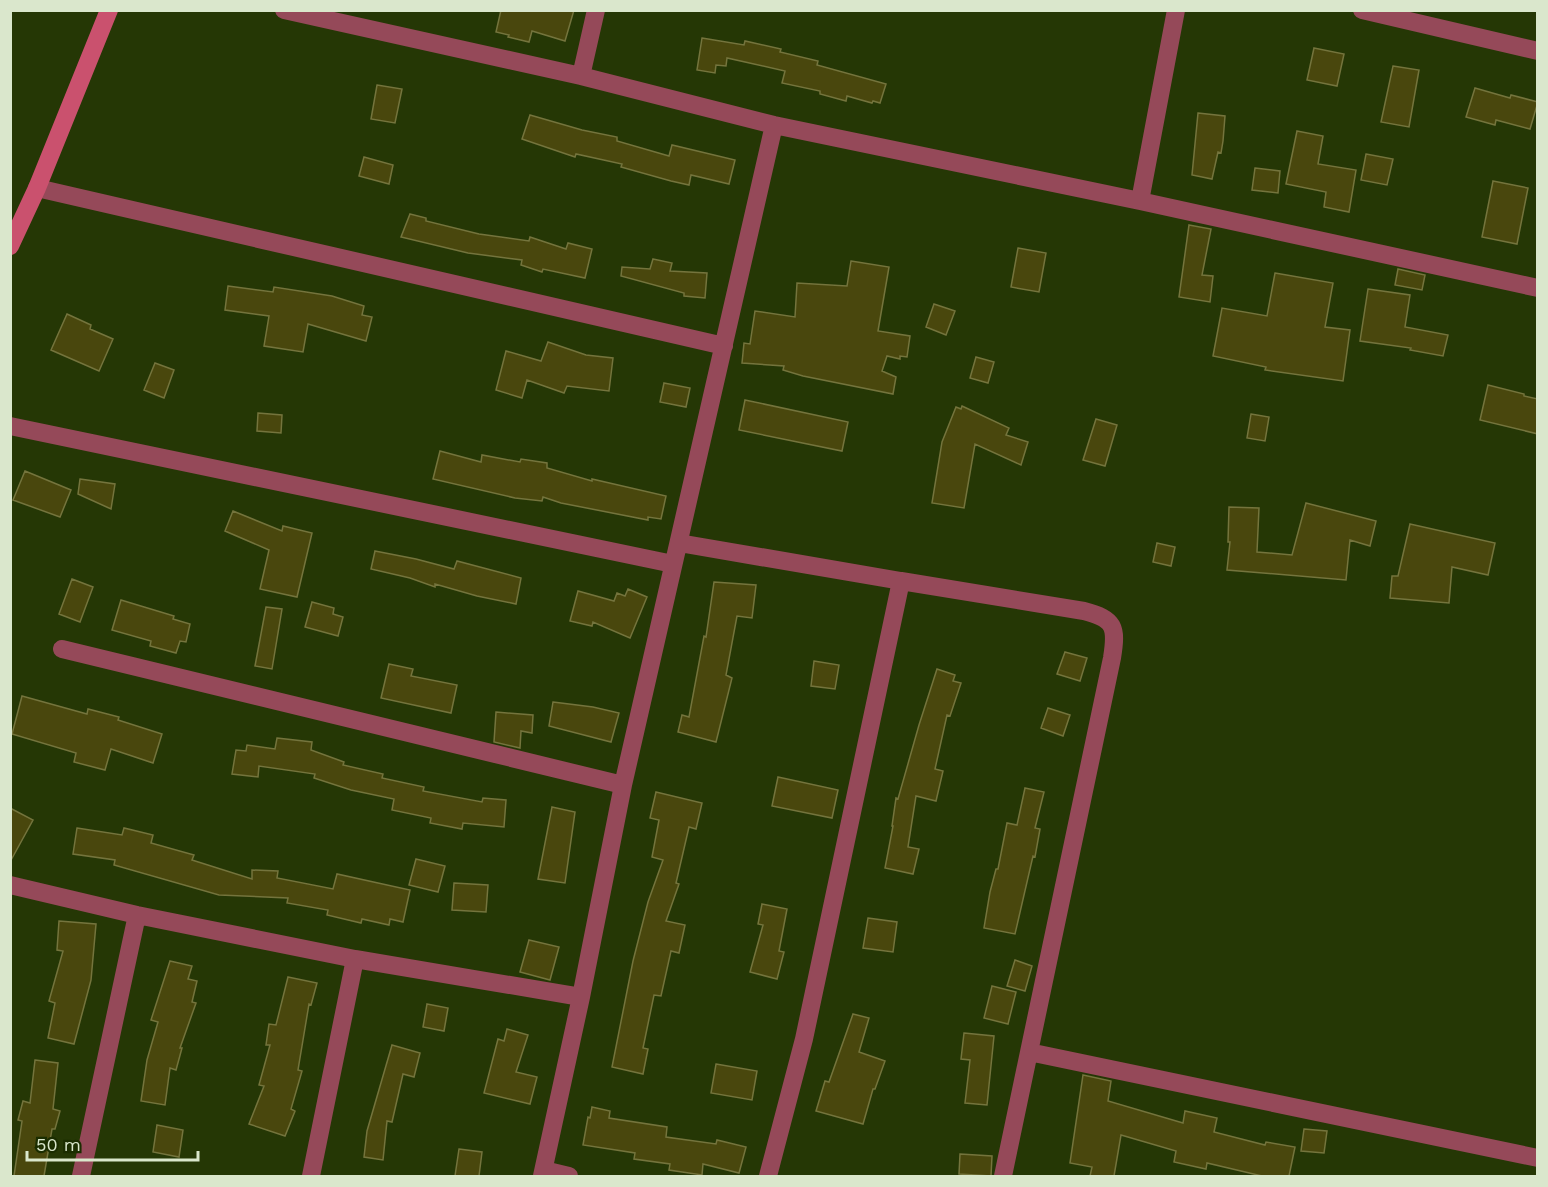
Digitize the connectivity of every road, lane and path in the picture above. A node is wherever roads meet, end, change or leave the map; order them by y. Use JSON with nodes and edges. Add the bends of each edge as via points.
{"nodes":[{"id":1,"x":108,"y":10,"type":"edge"},
{"id":2,"x":284,"y":10,"type":"edge"},
{"id":3,"x":596,"y":10,"type":"edge"},
{"id":4,"x":1176,"y":10,"type":"edge"},
{"id":5,"x":1362,"y":10,"type":"edge"},
{"id":6,"x":1538,"y":51,"type":"edge"},
{"id":7,"x":581,"y":76,"type":"junction"},
{"id":8,"x":774,"y":125,"type":"junction"},
{"id":9,"x":37,"y":188,"type":"junction"},
{"id":10,"x":1140,"y":201,"type":"junction"},
{"id":11,"x":10,"y":246,"type":"edge"},
{"id":12,"x":1538,"y":288,"type":"edge"},
{"id":13,"x":724,"y":346,"type":"junction"},
{"id":14,"x":10,"y":426,"type":"edge"},
{"id":15,"x":679,"y":543,"type":"junction"},
{"id":16,"x":673,"y":564,"type":"junction"},
{"id":17,"x":901,"y":581,"type":"junction"},
{"id":18,"x":62,"y":649,"type":"dead end"},
{"id":19,"x":623,"y":785,"type":"junction"},
{"id":20,"x":10,"y":885,"type":"edge"},
{"id":21,"x":137,"y":915,"type":"junction"},
{"id":22,"x":355,"y":959,"type":"junction"},
{"id":23,"x":581,"y":997,"type":"junction"},
{"id":24,"x":1029,"y":1052,"type":"junction"},
{"id":25,"x":1538,"y":1158,"type":"edge"},
{"id":26,"x":543,"y":1173,"type":"edge"},
{"id":27,"x":81,"y":1176,"type":"edge"},
{"id":28,"x":311,"y":1176,"type":"edge"},
{"id":29,"x":569,"y":1176,"type":"edge"},
{"id":30,"x":768,"y":1176,"type":"edge"},
{"id":31,"x":1003,"y":1176,"type":"edge"}],
"edges":[{"from":1,"to":9,"type":"street"},
{"from":2,"to":7,"type":"street"},
{"from":3,"to":7,"type":"street"},
{"from":4,"to":10,"type":"street"},
{"from":5,"to":6,"type":"street"},
{"from":7,"to":8,"type":"street"},
{"from":8,"to":10,"type":"street"},
{"from":8,"to":13,"type":"street"},
{"from":9,"to":11,"type":"street"},
{"from":9,"to":13,"type":"street"},
{"from":10,"to":12,"type":"street"},
{"from":13,"to":15,"type":"street"},
{"from":14,"to":16,"type":"street"},
{"from":15,"to":16,"type":"street"},
{"from":15,"to":17,"type":"street"},
{"from":16,"to":19,"type":"street"},
{"from":17,"to":24,"type":"street","via":[[1084,612],[1104,617],[1113,627],[1112,658]]},
{"from":17,"to":30,"type":"street","via":[[804,1039]]},
{"from":18,"to":19,"type":"street"},
{"from":19,"to":23,"type":"street"},
{"from":20,"to":21,"type":"street"},
{"from":21,"to":22,"type":"street"},
{"from":21,"to":27,"type":"street"},
{"from":22,"to":23,"type":"street"},
{"from":22,"to":28,"type":"street"},
{"from":23,"to":26,"type":"street"},
{"from":24,"to":25,"type":"street"},
{"from":24,"to":31,"type":"street"},
{"from":26,"to":29,"type":"street"}]}
